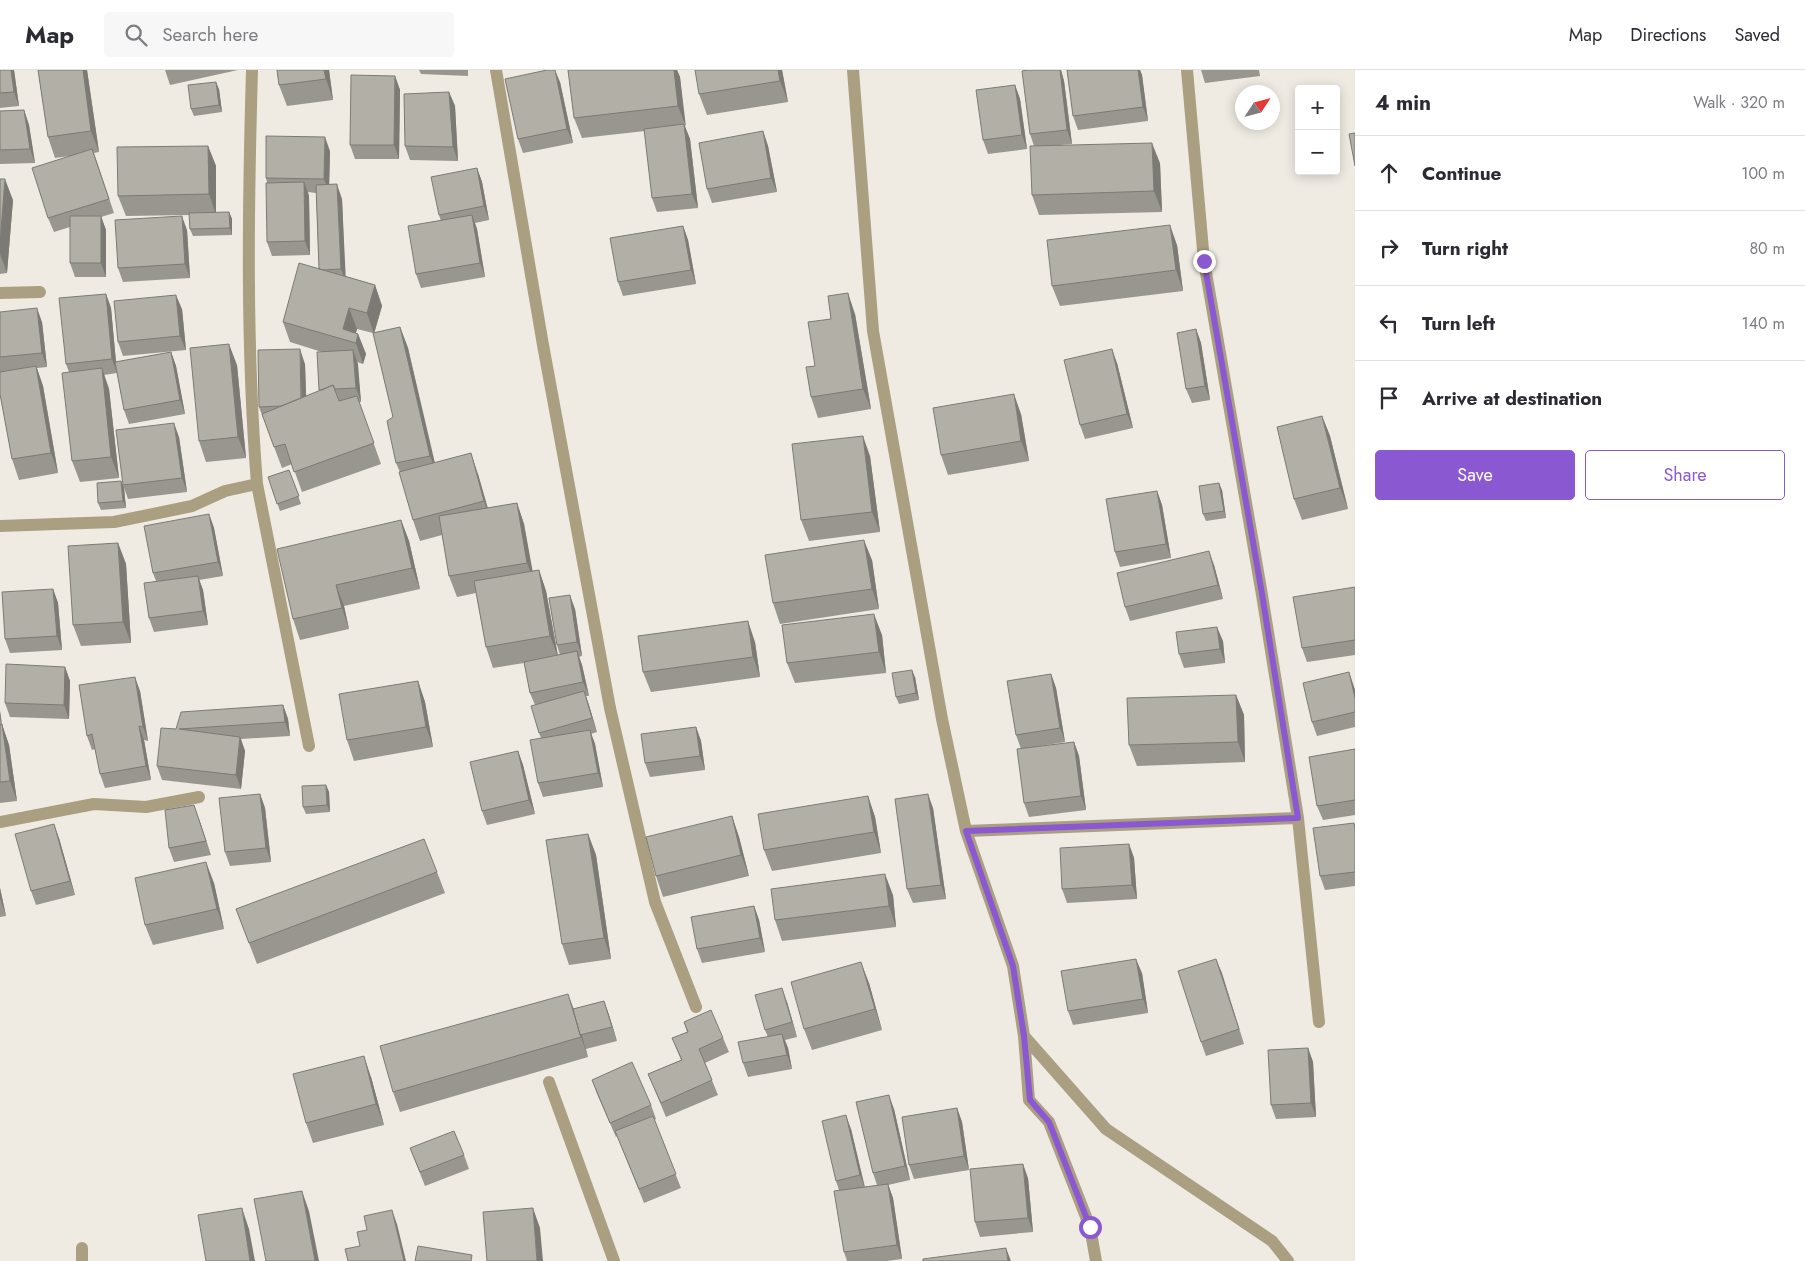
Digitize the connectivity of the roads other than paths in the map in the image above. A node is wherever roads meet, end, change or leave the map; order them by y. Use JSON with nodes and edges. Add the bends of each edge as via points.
{"nodes":[{"id":1,"x":252,"y":70,"type":"edge"},
{"id":2,"x":496,"y":70,"type":"edge"},
{"id":3,"x":853,"y":70,"type":"edge"},
{"id":4,"x":1187,"y":70,"type":"edge"},
{"id":5,"x":40,"y":292,"type":"dead end"},
{"id":6,"x":0,"y":294,"type":"edge"},
{"id":7,"x":257,"y":484,"type":"junction"},
{"id":8,"x":0,"y":526,"type":"edge"},
{"id":9,"x":309,"y":746,"type":"dead end"},
{"id":10,"x":199,"y":797,"type":"dead end"},
{"id":11,"x":1298,"y":818,"type":"junction"},
{"id":12,"x":0,"y":822,"type":"edge"},
{"id":13,"x":966,"y":831,"type":"junction"},
{"id":14,"x":696,"y":1007,"type":"dead end"},
{"id":15,"x":1319,"y":1022,"type":"dead end"},
{"id":16,"x":1024,"y":1036,"type":"junction"},
{"id":17,"x":549,"y":1082,"type":"dead end"},
{"id":18,"x":614,"y":1261,"type":"edge"},
{"id":19,"x":1096,"y":1261,"type":"edge"},
{"id":20,"x":1288,"y":1261,"type":"edge"}],
"edges":[{"from":1,"to":7,"type":"street","via":[[248,215],[252,423]]},
{"from":2,"to":14,"type":"street","via":[[610,708],[656,902]]},
{"from":3,"to":13,"type":"street","via":[[873,331],[942,719]]},
{"from":4,"to":11,"type":"street","via":[[1204,261]]},
{"from":5,"to":6,"type":"street"},
{"from":7,"to":8,"type":"street","via":[[225,491],[192,506],[114,522]]},
{"from":7,"to":9,"type":"street"},
{"from":10,"to":12,"type":"street","via":[[146,806],[94,804]]},
{"from":11,"to":13,"type":"street"},
{"from":11,"to":15,"type":"street"},
{"from":13,"to":16,"type":"street","via":[[1013,966]]},
{"from":16,"to":19,"type":"street","via":[[1030,1100],[1049,1122],[1090,1227]]},
{"from":16,"to":20,"type":"street","via":[[1106,1130],[1272,1241]]},
{"from":17,"to":18,"type":"street"}]}
